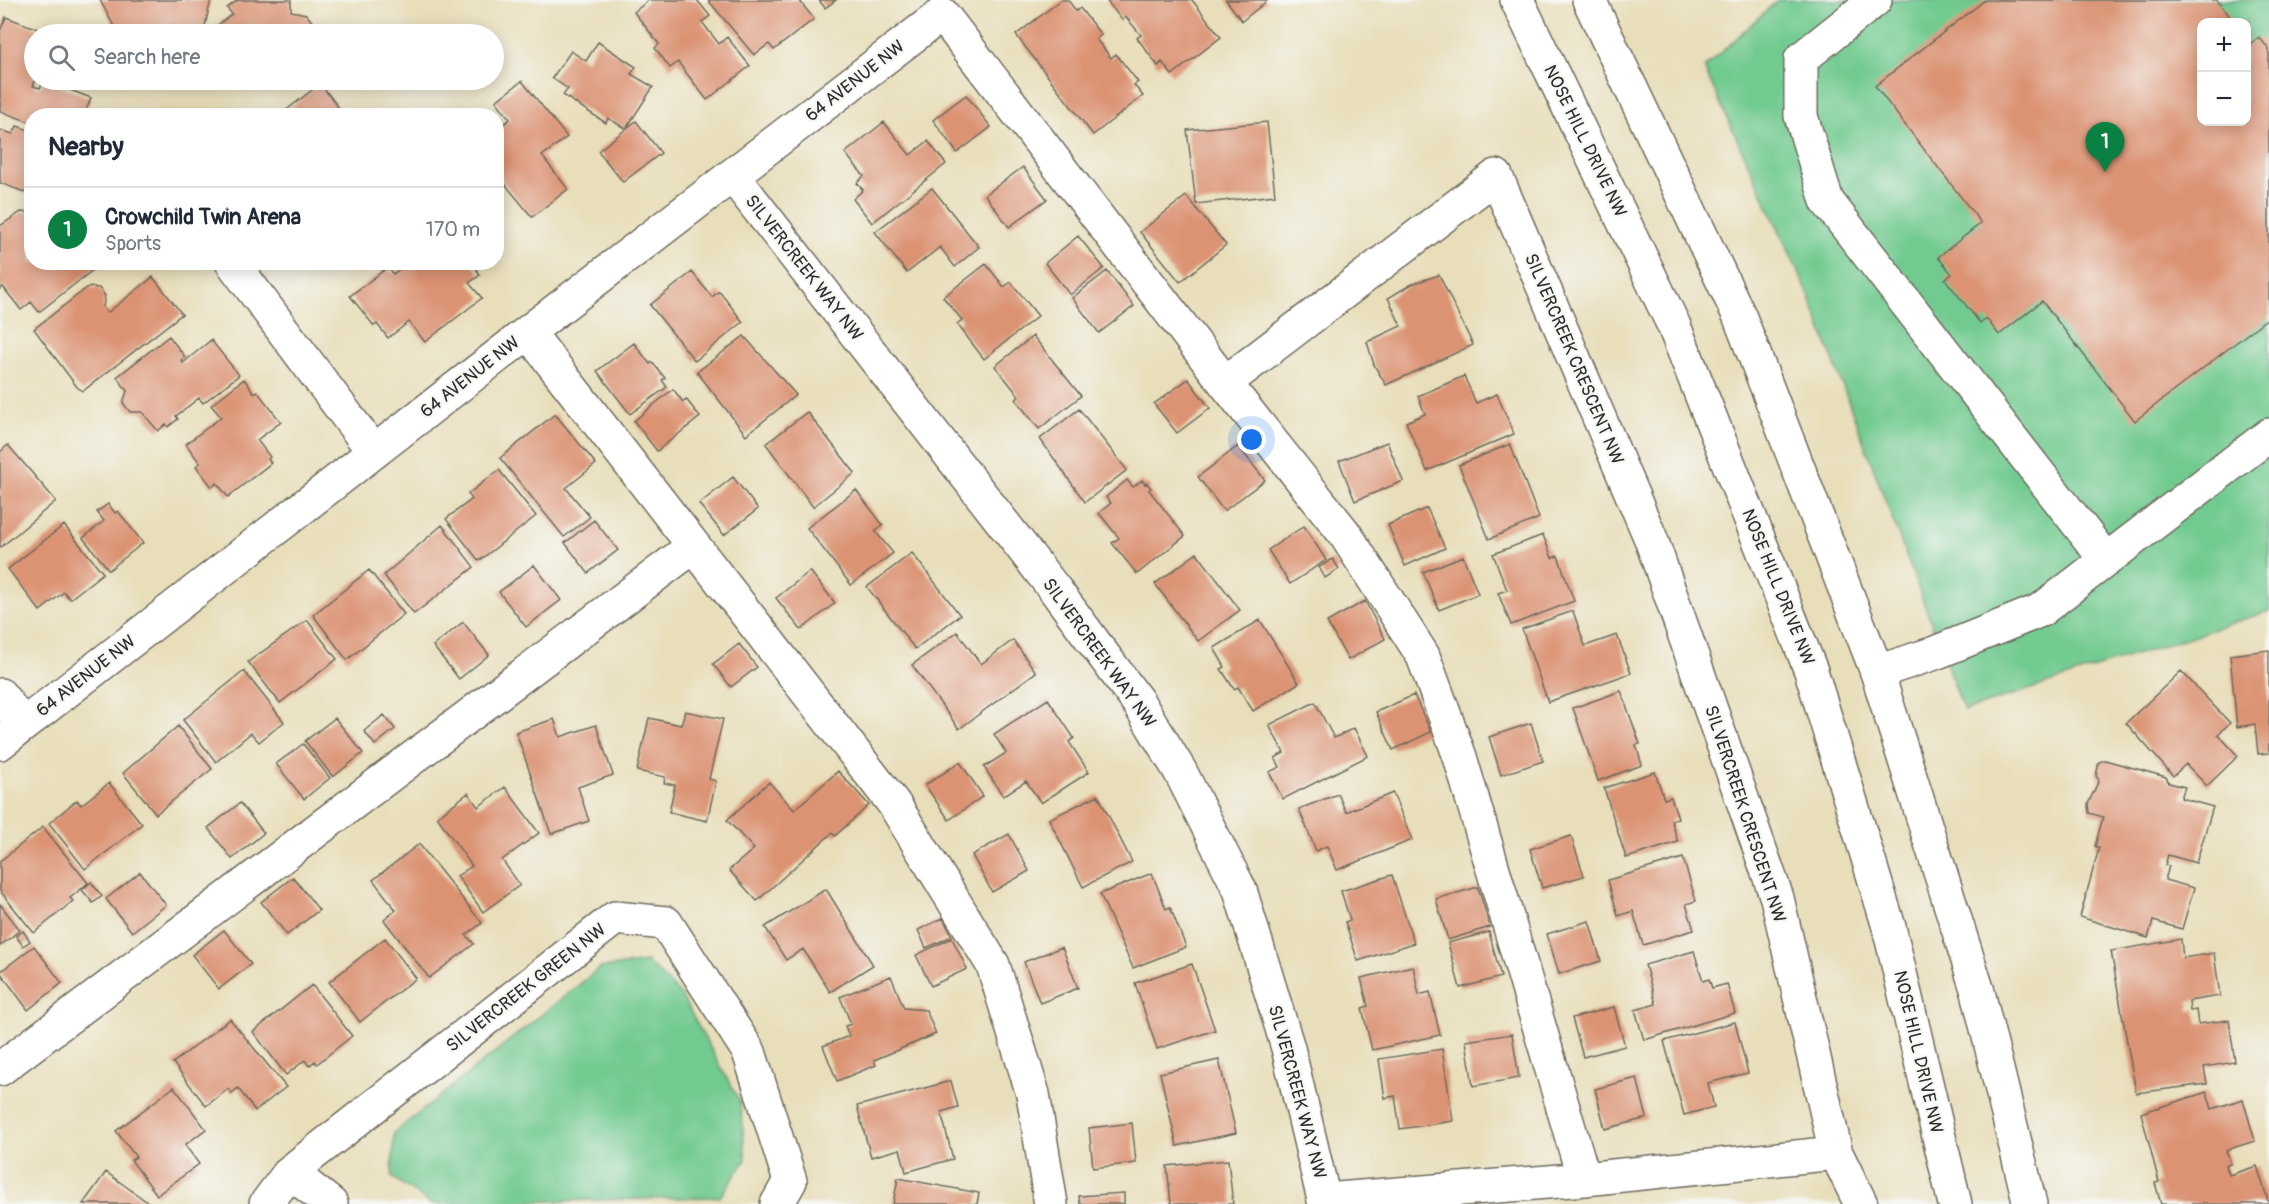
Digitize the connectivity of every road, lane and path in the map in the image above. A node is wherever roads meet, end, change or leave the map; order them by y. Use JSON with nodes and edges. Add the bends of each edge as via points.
{"nodes":[{"id":1,"x":1517,"y":0,"type":"edge"},
{"id":2,"x":1589,"y":0,"type":"edge"},
{"id":3,"x":1875,"y":0,"type":"edge"},
{"id":4,"x":733,"y":176,"type":"junction"},
{"id":5,"x":238,"y":270,"type":"edge"},
{"id":6,"x":528,"y":332,"type":"junction"},
{"id":7,"x":1225,"y":383,"type":"junction"},
{"id":8,"x":2269,"y":435,"type":"edge"},
{"id":9,"x":374,"y":452,"type":"junction"},
{"id":10,"x":694,"y":546,"type":"junction"},
{"id":11,"x":2106,"y":560,"type":"junction"},
{"id":12,"x":1877,"y":672,"type":"junction"},
{"id":13,"x":0,"y":695,"type":"edge"},
{"id":14,"x":12,"y":734,"type":"edge"},
{"id":15,"x":0,"y":1069,"type":"edge"},
{"id":16,"x":1836,"y":1153,"type":"junction"},
{"id":17,"x":290,"y":1172,"type":"junction"},
{"id":18,"x":1584,"y":1179,"type":"junction"},
{"id":19,"x":1325,"y":1202,"type":"edge"},
{"id":20,"x":266,"y":1204,"type":"edge"},
{"id":21,"x":331,"y":1204,"type":"edge"},
{"id":22,"x":777,"y":1204,"type":"edge"},
{"id":23,"x":1051,"y":1204,"type":"edge"},
{"id":24,"x":1861,"y":1204,"type":"edge"},
{"id":25,"x":1955,"y":1204,"type":"edge"},
{"id":26,"x":2030,"y":1204,"type":"edge"}],
"edges":[{"from":1,"to":25,"type":"street","name":"NOSE HILL DRIVE NW","via":[[1674,326],[1811,671],[1889,927]]},
{"from":2,"to":12,"type":"street","via":[[1739,315]]},
{"from":3,"to":11,"type":"street","via":[[1801,59],[1802,116],[1827,201]]},
{"from":4,"to":6,"type":"street","name":"64 AVENUE NW"},
{"from":4,"to":7,"type":"street","name":"64 AVENUE NW","via":[[942,14]]},
{"from":4,"to":19,"type":"street","name":"SILVERCREEK WAY NW","via":[[1063,600],[1138,702],[1180,771],[1240,890],[1288,1048]]},
{"from":5,"to":9,"type":"street"},
{"from":6,"to":9,"type":"street","name":"64 AVENUE NW"},
{"from":6,"to":10,"type":"street"},
{"from":7,"to":16,"type":"street","name":"SILVERCREEK CRESCENT NW","via":[[1496,176],[1651,539],[1777,898]]},
{"from":7,"to":18,"type":"street","via":[[1345,534],[1424,656],[1460,757]]},
{"from":8,"to":11,"type":"street"},
{"from":9,"to":14,"type":"street","name":"64 AVENUE NW"},
{"from":10,"to":15,"type":"street"},
{"from":10,"to":23,"type":"street","via":[[894,804],[993,965],[1033,1094]]},
{"from":11,"to":12,"type":"street","via":[[2041,610]]},
{"from":12,"to":26,"type":"street","via":[[1978,992]]},
{"from":13,"to":14,"type":"street"},
{"from":16,"to":18,"type":"street"},
{"from":16,"to":24,"type":"street","name":"SILVERCREEK CRESCENT NW"},
{"from":17,"to":20,"type":"street","name":"SILVERCREEK GREEN NW"},
{"from":17,"to":21,"type":"street"},
{"from":17,"to":22,"type":"street","name":"SILVERCREEK GREEN NW","via":[[615,918],[666,923],[749,1052],[790,1180]]},
{"from":18,"to":19,"type":"street"}]}
